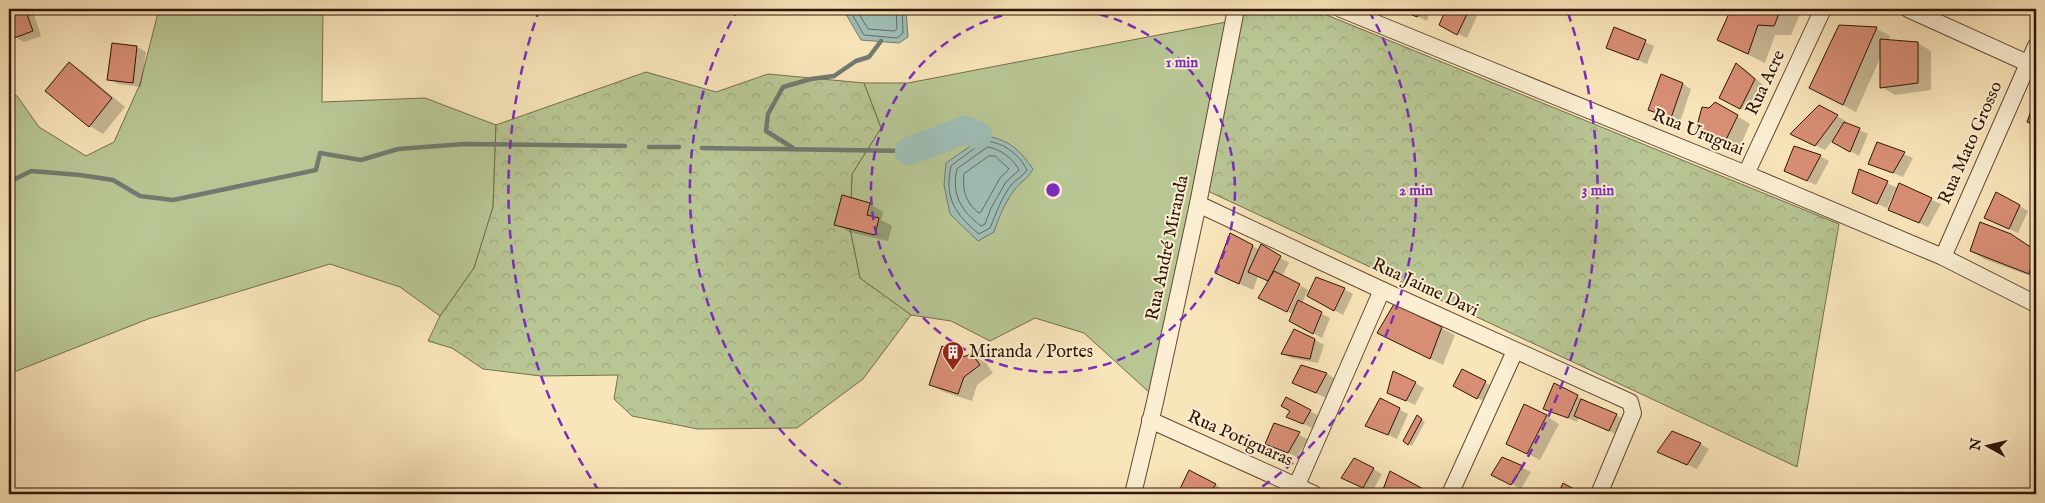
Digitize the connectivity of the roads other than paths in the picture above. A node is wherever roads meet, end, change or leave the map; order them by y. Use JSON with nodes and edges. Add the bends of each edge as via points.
{"nodes":[{"id":1,"x":1236,"y":9,"type":"edge"},
{"id":2,"x":1341,"y":9,"type":"edge"},
{"id":3,"x":1823,"y":9,"type":"edge"},
{"id":4,"x":1908,"y":9,"type":"edge"},
{"id":5,"x":2036,"y":46,"type":"edge"},
{"id":6,"x":2032,"y":65,"type":"edge"},
{"id":7,"x":1746,"y":174,"type":"junction"},
{"id":8,"x":1198,"y":204,"type":"junction"},
{"id":9,"x":1943,"y":257,"type":"junction"},
{"id":10,"x":1382,"y":290,"type":"junction"},
{"id":11,"x":2036,"y":304,"type":"edge"},
{"id":12,"x":1515,"y":351,"type":"junction"},
{"id":13,"x":1150,"y":420,"type":"junction"},
{"id":14,"x":1295,"y":490,"type":"edge"},
{"id":15,"x":1133,"y":494,"type":"edge"},
{"id":16,"x":1314,"y":494,"type":"edge"},
{"id":17,"x":1450,"y":494,"type":"edge"},
{"id":18,"x":1599,"y":494,"type":"edge"}],
"edges":[{"from":1,"to":8,"type":"street","name":"Rua André Miranda"},
{"from":2,"to":7,"type":"street","name":"Rua Uruguai"},
{"from":3,"to":7,"type":"street","name":"Rua Acre"},
{"from":4,"to":6,"type":"street"},
{"from":5,"to":6,"type":"street","name":"Rua Mato Grosso"},
{"from":6,"to":9,"type":"street","name":"Rua Mato Grosso"},
{"from":7,"to":9,"type":"street","name":"Rua Uruguai"},
{"from":8,"to":10,"type":"street","name":"Rua Jaime Davi"},
{"from":8,"to":13,"type":"street","name":"Rua André Miranda"},
{"from":9,"to":11,"type":"street","name":"Rua Uruguai"},
{"from":10,"to":12,"type":"street","name":"Rua Jaime Davi"},
{"from":10,"to":14,"type":"street"},
{"from":12,"to":17,"type":"street"},
{"from":12,"to":18,"type":"street","name":"Rua Jaime Davi","via":[[1630,402],[1633,409]]},
{"from":13,"to":14,"type":"street","name":"Rua Potiguaras"},
{"from":13,"to":15,"type":"street","name":"Rua André Miranda"},
{"from":14,"to":16,"type":"street","name":"Rua Potiguaras"}]}
